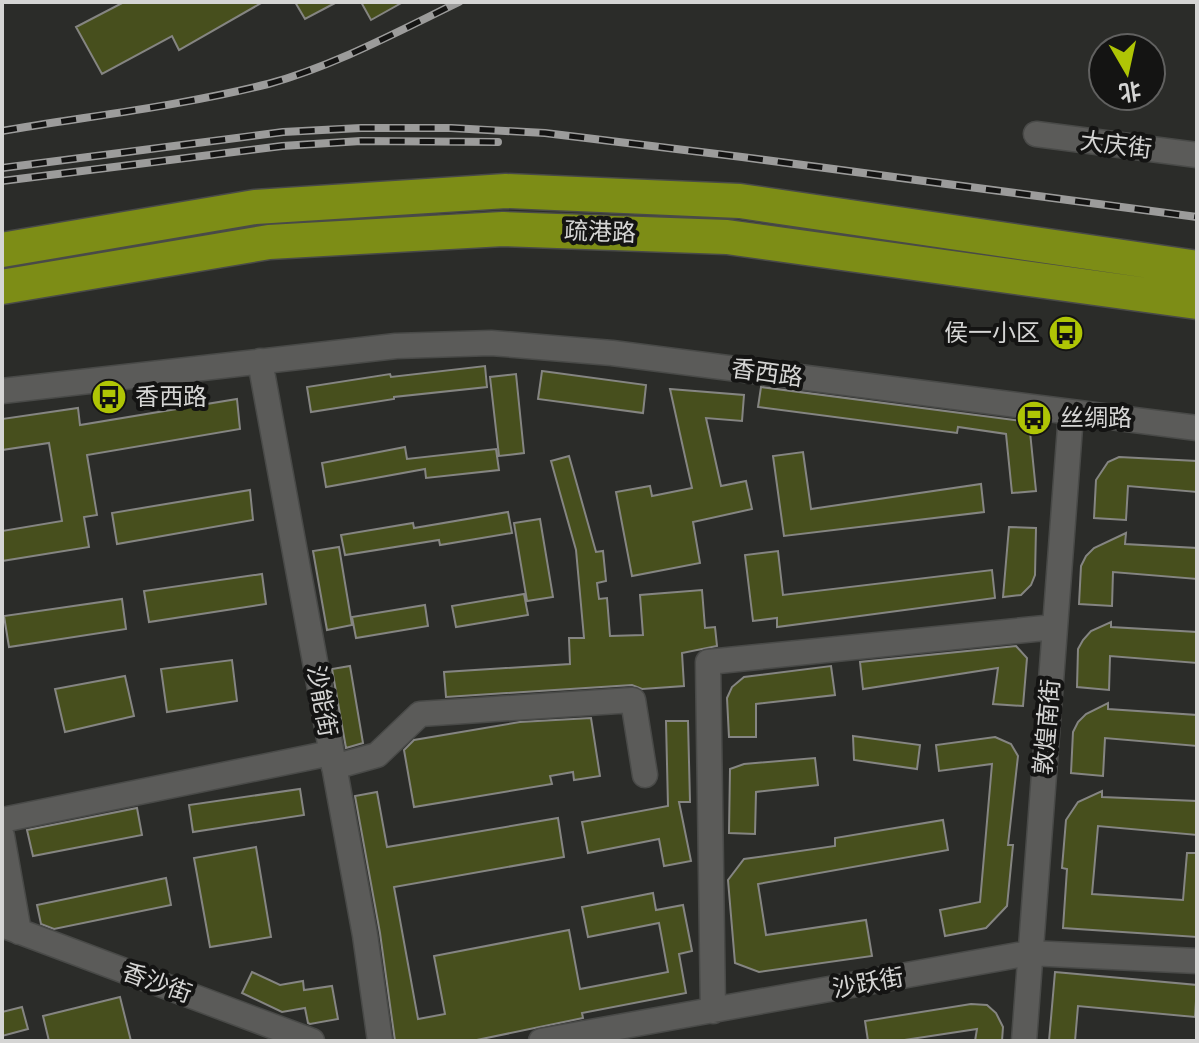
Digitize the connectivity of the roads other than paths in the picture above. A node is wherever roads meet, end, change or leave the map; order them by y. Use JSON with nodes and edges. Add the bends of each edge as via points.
{"nodes":[{"id":1,"x":1036,"y":134,"type":"dead end"},
{"id":2,"x":1197,"y":155,"type":"edge"},
{"id":3,"x":2,"y":250,"type":"edge"},
{"id":4,"x":1197,"y":268,"type":"edge"},
{"id":5,"x":2,"y":287,"type":"edge"},
{"id":6,"x":1197,"y":302,"type":"edge"},
{"id":7,"x":260,"y":361,"type":"junction"},
{"id":8,"x":2,"y":391,"type":"edge"},
{"id":9,"x":1071,"y":414,"type":"junction"},
{"id":10,"x":1197,"y":428,"type":"edge"},
{"id":11,"x":1055,"y":627,"type":"junction"},
{"id":12,"x":333,"y":760,"type":"junction"},
{"id":13,"x":645,"y":775,"type":"dead end"},
{"id":14,"x":2,"y":820,"type":"edge"},
{"id":15,"x":2,"y":836,"type":"edge"},
{"id":16,"x":10,"y":928,"type":"edge"},
{"id":17,"x":1029,"y":953,"type":"junction"},
{"id":18,"x":1197,"y":961,"type":"edge"},
{"id":19,"x":713,"y":1011,"type":"junction"},
{"id":20,"x":312,"y":1041,"type":"edge"},
{"id":21,"x":380,"y":1041,"type":"edge"},
{"id":22,"x":541,"y":1041,"type":"edge"},
{"id":23,"x":1024,"y":1041,"type":"edge"}],
"edges":[{"from":1,"to":2,"type":"street","name":"大庆街"},
{"from":3,"to":4,"type":"highway","via":[[255,207],[506,191],[740,201]]},
{"from":5,"to":6,"type":"highway","name":"疏港路","via":[[269,242],[503,229],[727,237]]},
{"from":7,"to":8,"type":"street","name":"香西路"},
{"from":7,"to":9,"type":"street","name":"香西路","via":[[396,346],[491,343],[612,353]]},
{"from":7,"to":12,"type":"street","name":"沙能街"},
{"from":9,"to":10,"type":"street","name":"香西路"},
{"from":9,"to":11,"type":"street","name":"敦煌南街"},
{"from":11,"to":17,"type":"street","name":"敦煌南街"},
{"from":11,"to":19,"type":"street","via":[[708,662]]},
{"from":12,"to":13,"type":"street","via":[[377,755],[420,714],[633,700]]},
{"from":12,"to":14,"type":"street"},
{"from":12,"to":21,"type":"street","name":"沙能街"},
{"from":15,"to":16,"type":"street"},
{"from":16,"to":20,"type":"street","name":"香沙街"},
{"from":17,"to":18,"type":"street","name":"沙跃街"},
{"from":17,"to":19,"type":"street","name":"沙跃街"},
{"from":17,"to":23,"type":"street","name":"敦煌南街"},
{"from":19,"to":22,"type":"street","name":"沙跃街"}]}
